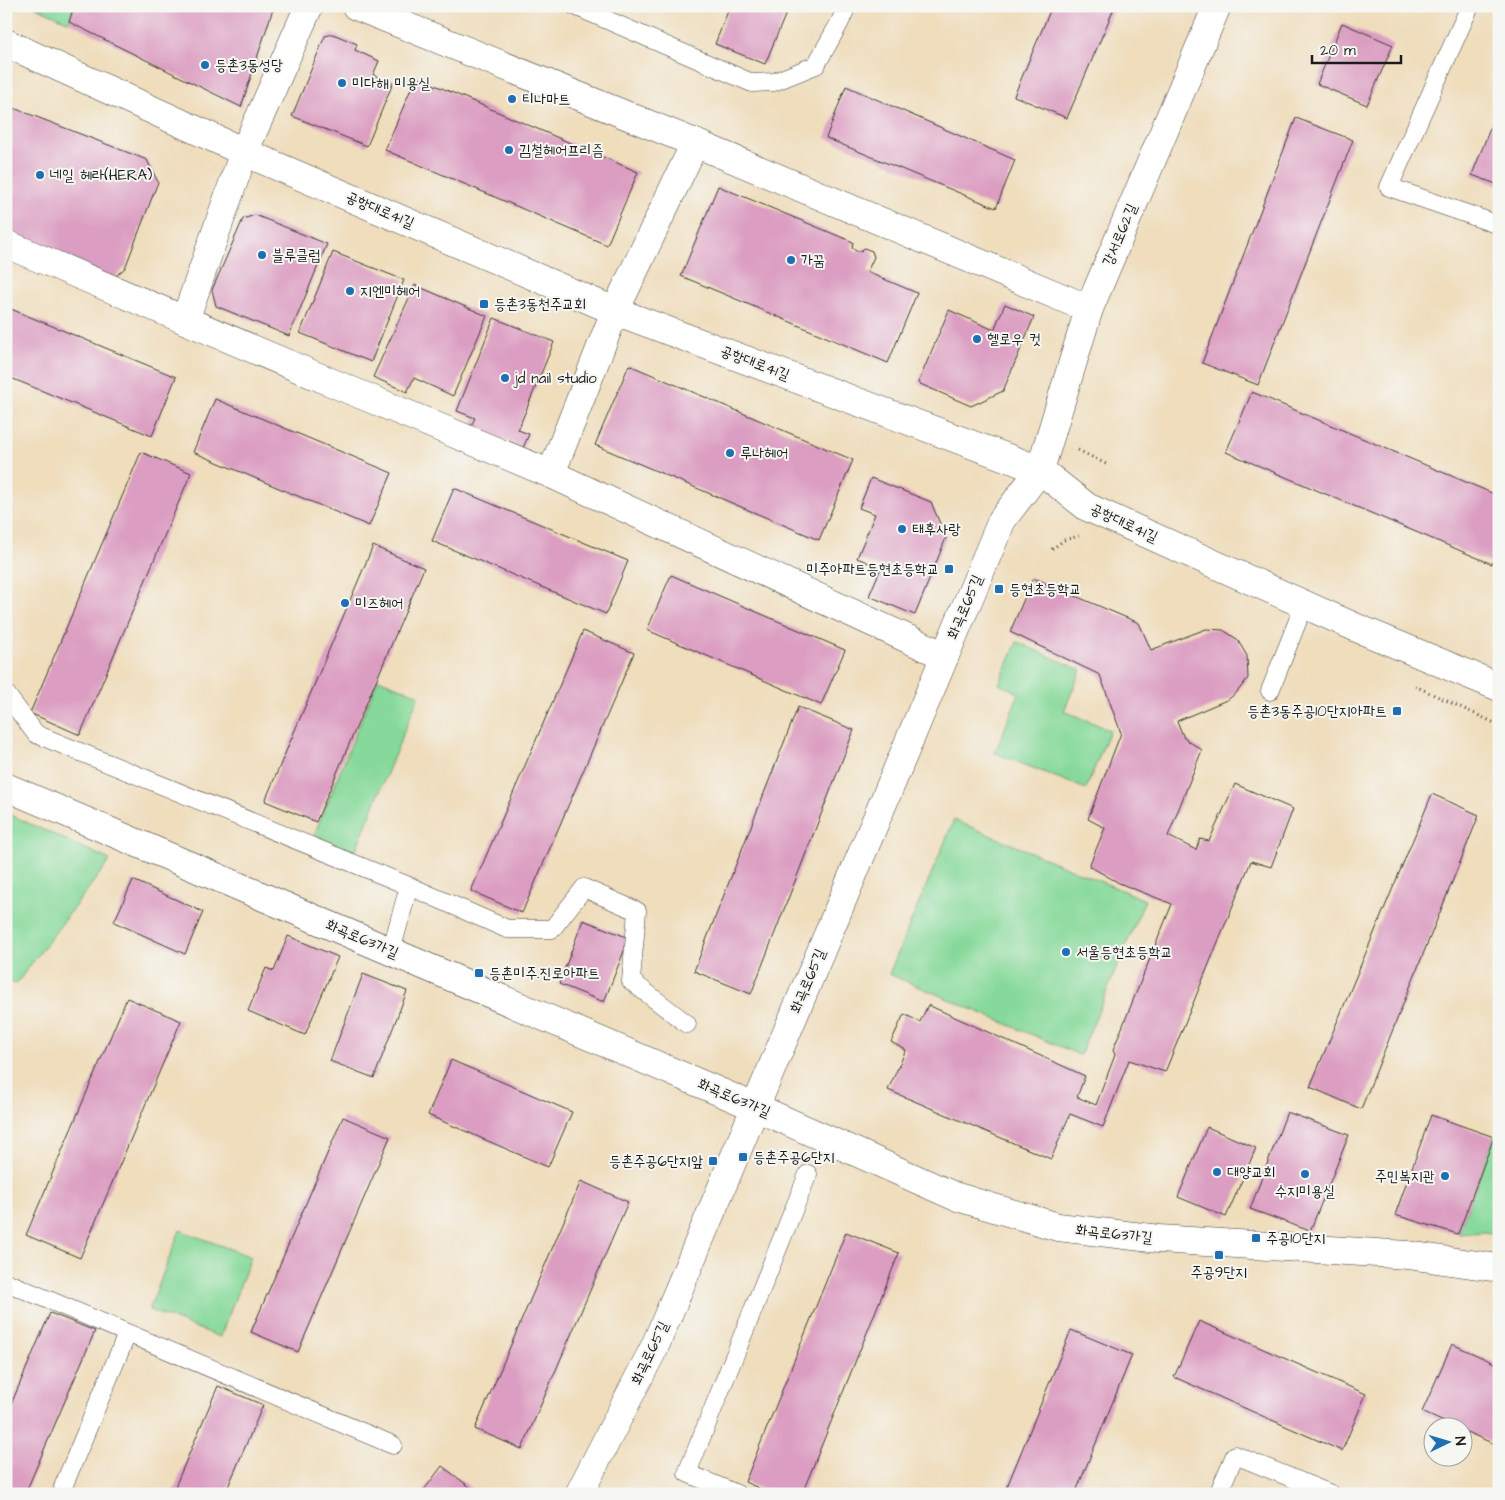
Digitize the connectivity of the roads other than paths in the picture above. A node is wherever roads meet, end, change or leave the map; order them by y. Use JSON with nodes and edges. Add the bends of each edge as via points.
{"nodes":[{"id":1,"x":309,"y":6,"type":"edge"},
{"id":2,"x":356,"y":6,"type":"edge"},
{"id":3,"x":575,"y":6,"type":"edge"},
{"id":4,"x":847,"y":6,"type":"edge"},
{"id":5,"x":1217,"y":6,"type":"edge"},
{"id":6,"x":1470,"y":6,"type":"edge"},
{"id":7,"x":6,"y":43,"type":"edge"},
{"id":8,"x":694,"y":143,"type":"junction"},
{"id":9,"x":244,"y":152,"type":"junction"},
{"id":10,"x":1499,"y":225,"type":"edge"},
{"id":11,"x":6,"y":244,"type":"edge"},
{"id":12,"x":1089,"y":309,"type":"junction"},
{"id":13,"x":615,"y":311,"type":"junction"},
{"id":14,"x":185,"y":320,"type":"junction"},
{"id":15,"x":1040,"y":470,"type":"junction"},
{"id":16,"x":551,"y":474,"type":"junction"},
{"id":17,"x":1304,"y":605,"type":"junction"},
{"id":18,"x":945,"y":656,"type":"junction"},
{"id":19,"x":1499,"y":687,"type":"edge"},
{"id":20,"x":1270,"y":691,"type":"dead end"},
{"id":21,"x":6,"y":694,"type":"edge"},
{"id":22,"x":6,"y":788,"type":"edge"},
{"id":23,"x":408,"y":886,"type":"junction"},
{"id":24,"x":391,"y":951,"type":"junction"},
{"id":25,"x":687,"y":1024,"type":"dead end"},
{"id":26,"x":755,"y":1107,"type":"junction"},
{"id":27,"x":808,"y":1174,"type":"dead end"},
{"id":28,"x":1499,"y":1268,"type":"edge"},
{"id":29,"x":6,"y":1282,"type":"edge"},
{"id":30,"x":127,"y":1334,"type":"junction"},
{"id":31,"x":393,"y":1445,"type":"dead end"},
{"id":32,"x":66,"y":1494,"type":"edge"},
{"id":33,"x":579,"y":1494,"type":"edge"},
{"id":34,"x":737,"y":1494,"type":"edge"},
{"id":35,"x":1218,"y":1494,"type":"edge"},
{"id":36,"x":1332,"y":1494,"type":"edge"}],
"edges":[{"from":1,"to":9,"type":"street"},
{"from":2,"to":8,"type":"street"},
{"from":3,"to":4,"type":"lane","via":[[752,83],[774,82],[816,65]]},
{"from":5,"to":12,"type":"street","name":"강서로62길"},
{"from":6,"to":10,"type":"lane","via":[[1388,187]]},
{"from":7,"to":9,"type":"street","name":"공항대로41길"},
{"from":8,"to":12,"type":"street"},
{"from":8,"to":13,"type":"street"},
{"from":9,"to":13,"type":"street","name":"공항대로41길"},
{"from":9,"to":14,"type":"street"},
{"from":11,"to":14,"type":"street"},
{"from":12,"to":15,"type":"street","name":"강서로62길"},
{"from":13,"to":15,"type":"street","name":"공항대로41길"},
{"from":13,"to":16,"type":"street"},
{"from":14,"to":16,"type":"street"},
{"from":15,"to":17,"type":"street","name":"공항대로41길","via":[[1087,507]]},
{"from":15,"to":18,"type":"street","name":"화곡로65길","via":[[1002,520]]},
{"from":16,"to":18,"type":"street"},
{"from":17,"to":19,"type":"street","name":"공항대로41길"},
{"from":17,"to":20,"type":"lane"},
{"from":18,"to":26,"type":"street","name":"화곡로65길"},
{"from":21,"to":23,"type":"lane","via":[[36,734]]},
{"from":22,"to":24,"type":"street","name":"화곡로63가길"},
{"from":23,"to":24,"type":"lane"},
{"from":23,"to":25,"type":"lane","via":[[507,929],[552,930],[584,888],[637,911],[631,981]]},
{"from":24,"to":26,"type":"street","name":"화곡로63가길"},
{"from":26,"to":28,"type":"street","name":"화곡로63가길","via":[[954,1196],[1058,1228],[1159,1239],[1408,1255]]},
{"from":26,"to":33,"type":"street","name":"화곡로65길","via":[[655,1346]]},
{"from":27,"to":34,"type":"lane","via":[[687,1473]]},
{"from":29,"to":30,"type":"lane"},
{"from":30,"to":31,"type":"lane"},
{"from":30,"to":32,"type":"lane","via":[[63,1487]]},
{"from":35,"to":36,"type":"lane","via":[[1235,1455]]}]}
